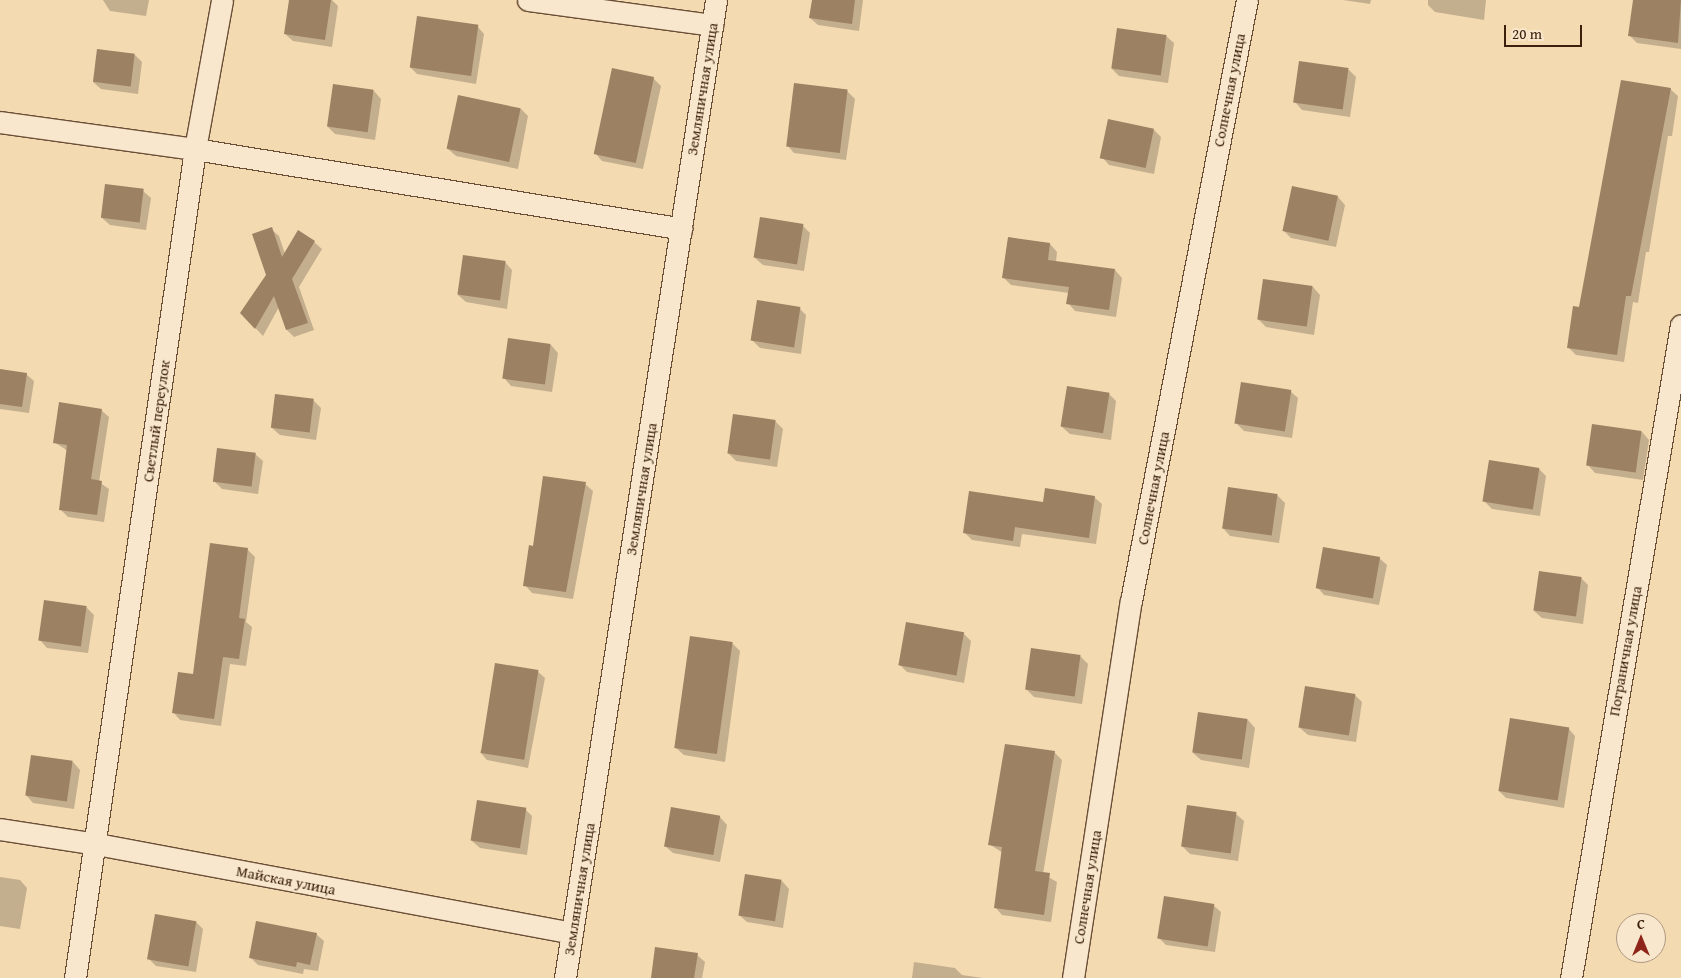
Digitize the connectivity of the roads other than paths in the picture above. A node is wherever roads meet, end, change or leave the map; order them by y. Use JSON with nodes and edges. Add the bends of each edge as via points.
{"nodes":[{"id":1,"x":222,"y":0,"type":"edge"},
{"id":2,"x":528,"y":0,"type":"edge"},
{"id":3,"x":716,"y":0,"type":"edge"},
{"id":4,"x":1247,"y":0,"type":"edge"},
{"id":5,"x":712,"y":25,"type":"junction"},
{"id":6,"x":0,"y":122,"type":"edge"},
{"id":7,"x":195,"y":149,"type":"junction"},
{"id":8,"x":681,"y":229,"type":"junction"},
{"id":9,"x":1681,"y":325,"type":"edge"},
{"id":10,"x":0,"y":829,"type":"edge"},
{"id":11,"x":97,"y":844,"type":"junction"},
{"id":12,"x":572,"y":933,"type":"junction"},
{"id":13,"x":75,"y":978,"type":"edge"},
{"id":14,"x":565,"y":978,"type":"edge"},
{"id":15,"x":1073,"y":978,"type":"edge"},
{"id":16,"x":1571,"y":978,"type":"edge"}],
"edges":[{"from":1,"to":7,"type":"street","name":"Светлый переулок"},
{"from":2,"to":5,"type":"street"},
{"from":3,"to":5,"type":"street","name":"Земляничная улица"},
{"from":4,"to":15,"type":"street","name":"Солнечная улица","via":[[1131,601]]},
{"from":5,"to":8,"type":"street","name":"Земляничная улица"},
{"from":6,"to":7,"type":"street"},
{"from":7,"to":8,"type":"street"},
{"from":7,"to":11,"type":"street","name":"Светлый переулок"},
{"from":8,"to":12,"type":"street","name":"Земляничная улица"},
{"from":9,"to":16,"type":"street","name":"Пограничная улица"},
{"from":10,"to":11,"type":"street","name":"Майская улица"},
{"from":11,"to":12,"type":"street","name":"Майская улица"},
{"from":11,"to":13,"type":"street","name":"Светлый переулок"},
{"from":12,"to":14,"type":"street","name":"Земляничная улица"}]}
